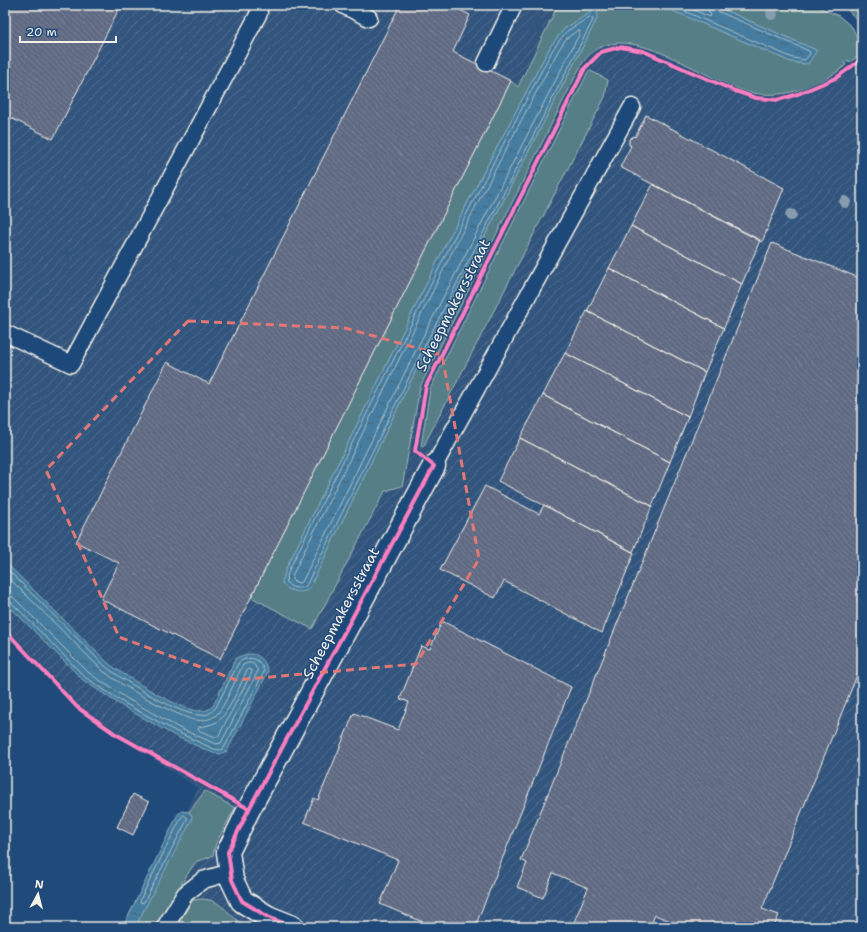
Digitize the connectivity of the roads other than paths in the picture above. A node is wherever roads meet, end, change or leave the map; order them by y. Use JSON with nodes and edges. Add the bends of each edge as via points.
{"nodes":[{"id":1,"x":258,"y":5,"type":"edge"},
{"id":2,"x":343,"y":5,"type":"edge"},
{"id":3,"x":514,"y":5,"type":"edge"},
{"id":4,"x":369,"y":18,"type":"dead end"},
{"id":5,"x":486,"y":63,"type":"dead end"},
{"id":6,"x":632,"y":107,"type":"dead end"},
{"id":7,"x":5,"y":334,"type":"edge"},
{"id":8,"x":434,"y":466,"type":"joint"},
{"id":9,"x":231,"y":872,"type":"junction"},
{"id":10,"x":165,"y":927,"type":"edge"},
{"id":11,"x":293,"y":927,"type":"edge"}],
"edges":[{"from":1,"to":7,"type":"lane","via":[[259,13],[71,364]]},
{"from":2,"to":4,"type":"lane"},
{"from":3,"to":5,"type":"lane"},
{"from":6,"to":8,"type":"lane","name":"Scheepmakersstraat"},
{"from":8,"to":9,"type":"street","name":"Scheepmakersstraat","via":[[249,809],[228,852]]},
{"from":9,"to":10,"type":"lane","via":[[203,880],[185,894]]},
{"from":9,"to":11,"type":"street","name":"Scheepmakersstraat","via":[[242,900],[268,917]]}]}
